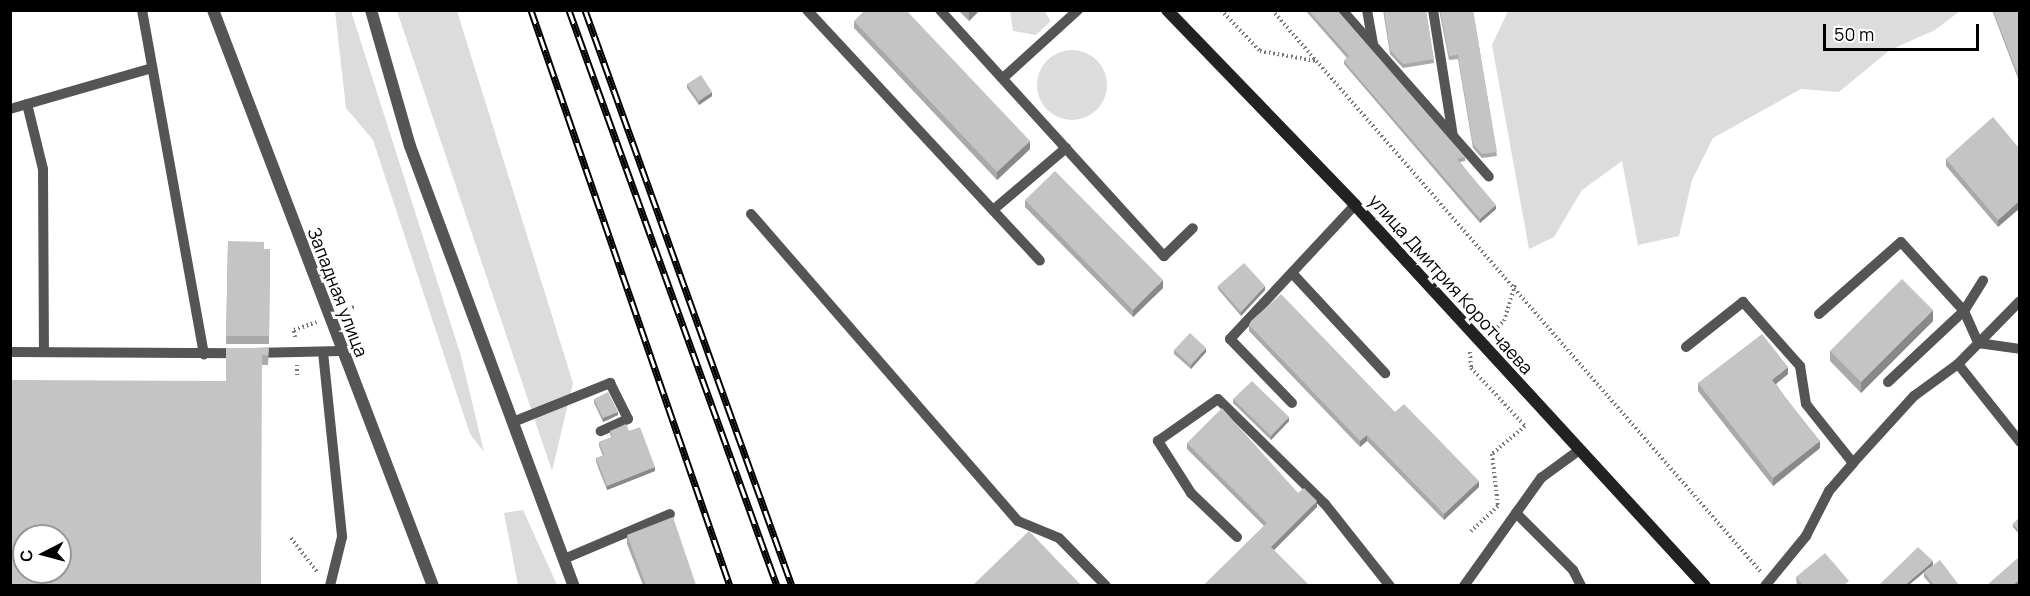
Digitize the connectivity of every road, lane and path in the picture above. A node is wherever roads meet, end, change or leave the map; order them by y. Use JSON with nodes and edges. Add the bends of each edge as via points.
{"nodes":[{"id":1,"x":142,"y":10,"type":"edge"},
{"id":2,"x":213,"y":10,"type":"edge"},
{"id":3,"x":371,"y":10,"type":"edge"},
{"id":4,"x":807,"y":10,"type":"edge"},
{"id":5,"x":940,"y":10,"type":"edge"},
{"id":6,"x":1078,"y":10,"type":"edge"},
{"id":7,"x":1167,"y":10,"type":"edge"},
{"id":8,"x":1221,"y":10,"type":"edge"},
{"id":9,"x":1272,"y":10,"type":"edge"},
{"id":10,"x":1342,"y":10,"type":"edge"},
{"id":11,"x":1367,"y":10,"type":"edge"},
{"id":12,"x":1433,"y":10,"type":"edge"},
{"id":13,"x":1372,"y":45,"type":"junction"},
{"id":14,"x":1317,"y":61,"type":"junction"},
{"id":15,"x":152,"y":68,"type":"junction"},
{"id":16,"x":1003,"y":78,"type":"junction"},
{"id":17,"x":27,"y":104,"type":"junction"},
{"id":18,"x":10,"y":109,"type":"edge"},
{"id":19,"x":1453,"y":136,"type":"junction"},
{"id":20,"x":1066,"y":148,"type":"junction"},
{"id":21,"x":1489,"y":177,"type":"dead end"},
{"id":22,"x":1355,"y":205,"type":"junction"},
{"id":23,"x":993,"y":210,"type":"junction"},
{"id":24,"x":751,"y":214,"type":"dead end"},
{"id":25,"x":1193,"y":228,"type":"dead end"},
{"id":26,"x":1040,"y":261,"type":"dead end"},
{"id":27,"x":1292,"y":273,"type":"junction"},
{"id":28,"x":1983,"y":280,"type":"dead end"},
{"id":29,"x":1516,"y":285,"type":"junction"},
{"id":30,"x":2019,"y":301,"type":"edge"},
{"id":31,"x":354,"y":307,"type":"dead end"},
{"id":32,"x":1964,"y":311,"type":"junction"},
{"id":33,"x":1819,"y":314,"type":"dead end"},
{"id":34,"x":328,"y":318,"type":"junction"},
{"id":35,"x":1481,"y":341,"type":"junction"},
{"id":36,"x":1978,"y":343,"type":"junction"},
{"id":37,"x":1686,"y":347,"type":"dead end"},
{"id":38,"x":2019,"y":349,"type":"edge"},
{"id":39,"x":341,"y":351,"type":"junction"},
{"id":40,"x":10,"y":352,"type":"edge"},
{"id":41,"x":44,"y":352,"type":"junction"},
{"id":42,"x":323,"y":352,"type":"junction"},
{"id":43,"x":296,"y":353,"type":"junction"},
{"id":44,"x":204,"y":354,"type":"junction"},
{"id":45,"x":1958,"y":364,"type":"junction"},
{"id":46,"x":1385,"y":373,"type":"dead end"},
{"id":47,"x":297,"y":376,"type":"dead end"},
{"id":48,"x":1888,"y":382,"type":"dead end"},
{"id":49,"x":1292,"y":403,"type":"dead end"},
{"id":50,"x":513,"y":422,"type":"junction"},
{"id":51,"x":601,"y":430,"type":"dead end"},
{"id":52,"x":2019,"y":442,"type":"edge"},
{"id":53,"x":1578,"y":451,"type":"junction"},
{"id":54,"x":1853,"y":463,"type":"junction"},
{"id":55,"x":1516,"y":513,"type":"junction"},
{"id":56,"x":670,"y":514,"type":"dead end"},
{"id":57,"x":1471,"y":531,"type":"dead end"},
{"id":58,"x":1237,"y":537,"type":"dead end"},
{"id":59,"x":291,"y":538,"type":"dead end"},
{"id":60,"x":564,"y":559,"type":"junction"},
{"id":61,"x":320,"y":576,"type":"dead end"},
{"id":62,"x":1766,"y":583,"type":"edge"},
{"id":63,"x":330,"y":585,"type":"edge"},
{"id":64,"x":433,"y":585,"type":"edge"},
{"id":65,"x":574,"y":585,"type":"edge"},
{"id":66,"x":1106,"y":585,"type":"edge"},
{"id":67,"x":1390,"y":585,"type":"edge"},
{"id":68,"x":1464,"y":585,"type":"edge"},
{"id":69,"x":1581,"y":585,"type":"edge"},
{"id":70,"x":1704,"y":585,"type":"edge"}],
"edges":[{"from":1,"to":15,"type":"lane"},
{"from":2,"to":34,"type":"street","name":"Западная улица"},
{"from":3,"to":50,"type":"street","via":[[410,146]]},
{"from":4,"to":23,"type":"lane"},
{"from":5,"to":16,"type":"lane"},
{"from":6,"to":16,"type":"lane"},
{"from":7,"to":22,"type":"street","name":"улица Дмитрия Коротчаева"},
{"from":8,"to":14,"type":"path","via":[[1260,51]]},
{"from":9,"to":14,"type":"path"},
{"from":10,"to":13,"type":"lane"},
{"from":11,"to":13,"type":"lane"},
{"from":12,"to":19,"type":"lane"},
{"from":13,"to":19,"type":"lane"},
{"from":14,"to":29,"type":"path"},
{"from":15,"to":17,"type":"lane"},
{"from":15,"to":44,"type":"lane"},
{"from":16,"to":20,"type":"lane"},
{"from":17,"to":18,"type":"lane"},
{"from":17,"to":41,"type":"lane","via":[[43,169]]},
{"from":19,"to":21,"type":"lane"},
{"from":20,"to":23,"type":"lane"},
{"from":20,"to":25,"type":"lane","via":[[1164,256]]},
{"from":22,"to":27,"type":"lane"},
{"from":22,"to":35,"type":"street","name":"улица Дмитрия Коротчаева"},
{"from":23,"to":26,"type":"lane"},
{"from":24,"to":66,"type":"lane","via":[[1018,521],[1059,538]]},
{"from":27,"to":46,"type":"lane"},
{"from":27,"to":49,"type":"lane","via":[[1230,339]]},
{"from":28,"to":32,"type":"lane"},
{"from":29,"to":35,"type":"path","via":[[1504,321]]},
{"from":29,"to":62,"type":"path"},
{"from":30,"to":36,"type":"lane"},
{"from":31,"to":34,"type":"path"},
{"from":32,"to":33,"type":"lane","via":[[1901,242]]},
{"from":32,"to":36,"type":"lane"},
{"from":32,"to":48,"type":"lane"},
{"from":34,"to":39,"type":"street","name":"Западная улица"},
{"from":34,"to":43,"type":"path","via":[[294,330]]},
{"from":35,"to":53,"type":"street","name":"улица Дмитрия Коротчаева"},
{"from":35,"to":57,"type":"path","via":[[1469,354],[1472,368],[1525,426],[1492,454],[1497,506]]},
{"from":36,"to":38,"type":"lane"},
{"from":36,"to":45,"type":"lane"},
{"from":37,"to":54,"type":"lane","via":[[1743,302],[1800,366],[1806,404]]},
{"from":39,"to":42,"type":"lane"},
{"from":39,"to":64,"type":"street","name":"Западная улица"},
{"from":40,"to":41,"type":"lane"},
{"from":41,"to":44,"type":"lane"},
{"from":42,"to":43,"type":"lane"},
{"from":42,"to":63,"type":"lane","via":[[342,537]]},
{"from":43,"to":44,"type":"lane"},
{"from":43,"to":47,"type":"path"},
{"from":45,"to":52,"type":"lane"},
{"from":45,"to":54,"type":"lane","via":[[1914,396]]},
{"from":50,"to":51,"type":"lane","via":[[610,383],[628,419]]},
{"from":50,"to":60,"type":"street"},
{"from":53,"to":55,"type":"lane","via":[[1541,478]]},
{"from":53,"to":70,"type":"street","name":"улица Дмитрия Коротчаева"},
{"from":54,"to":62,"type":"lane","via":[[1829,491],[1806,536]]},
{"from":55,"to":68,"type":"lane"},
{"from":55,"to":69,"type":"lane","via":[[1573,570]]},
{"from":56,"to":60,"type":"lane"},
{"from":58,"to":67,"type":"lane","via":[[1191,493],[1158,441],[1218,399],[1325,504]]},
{"from":59,"to":61,"type":"path"},
{"from":60,"to":65,"type":"street"}]}
